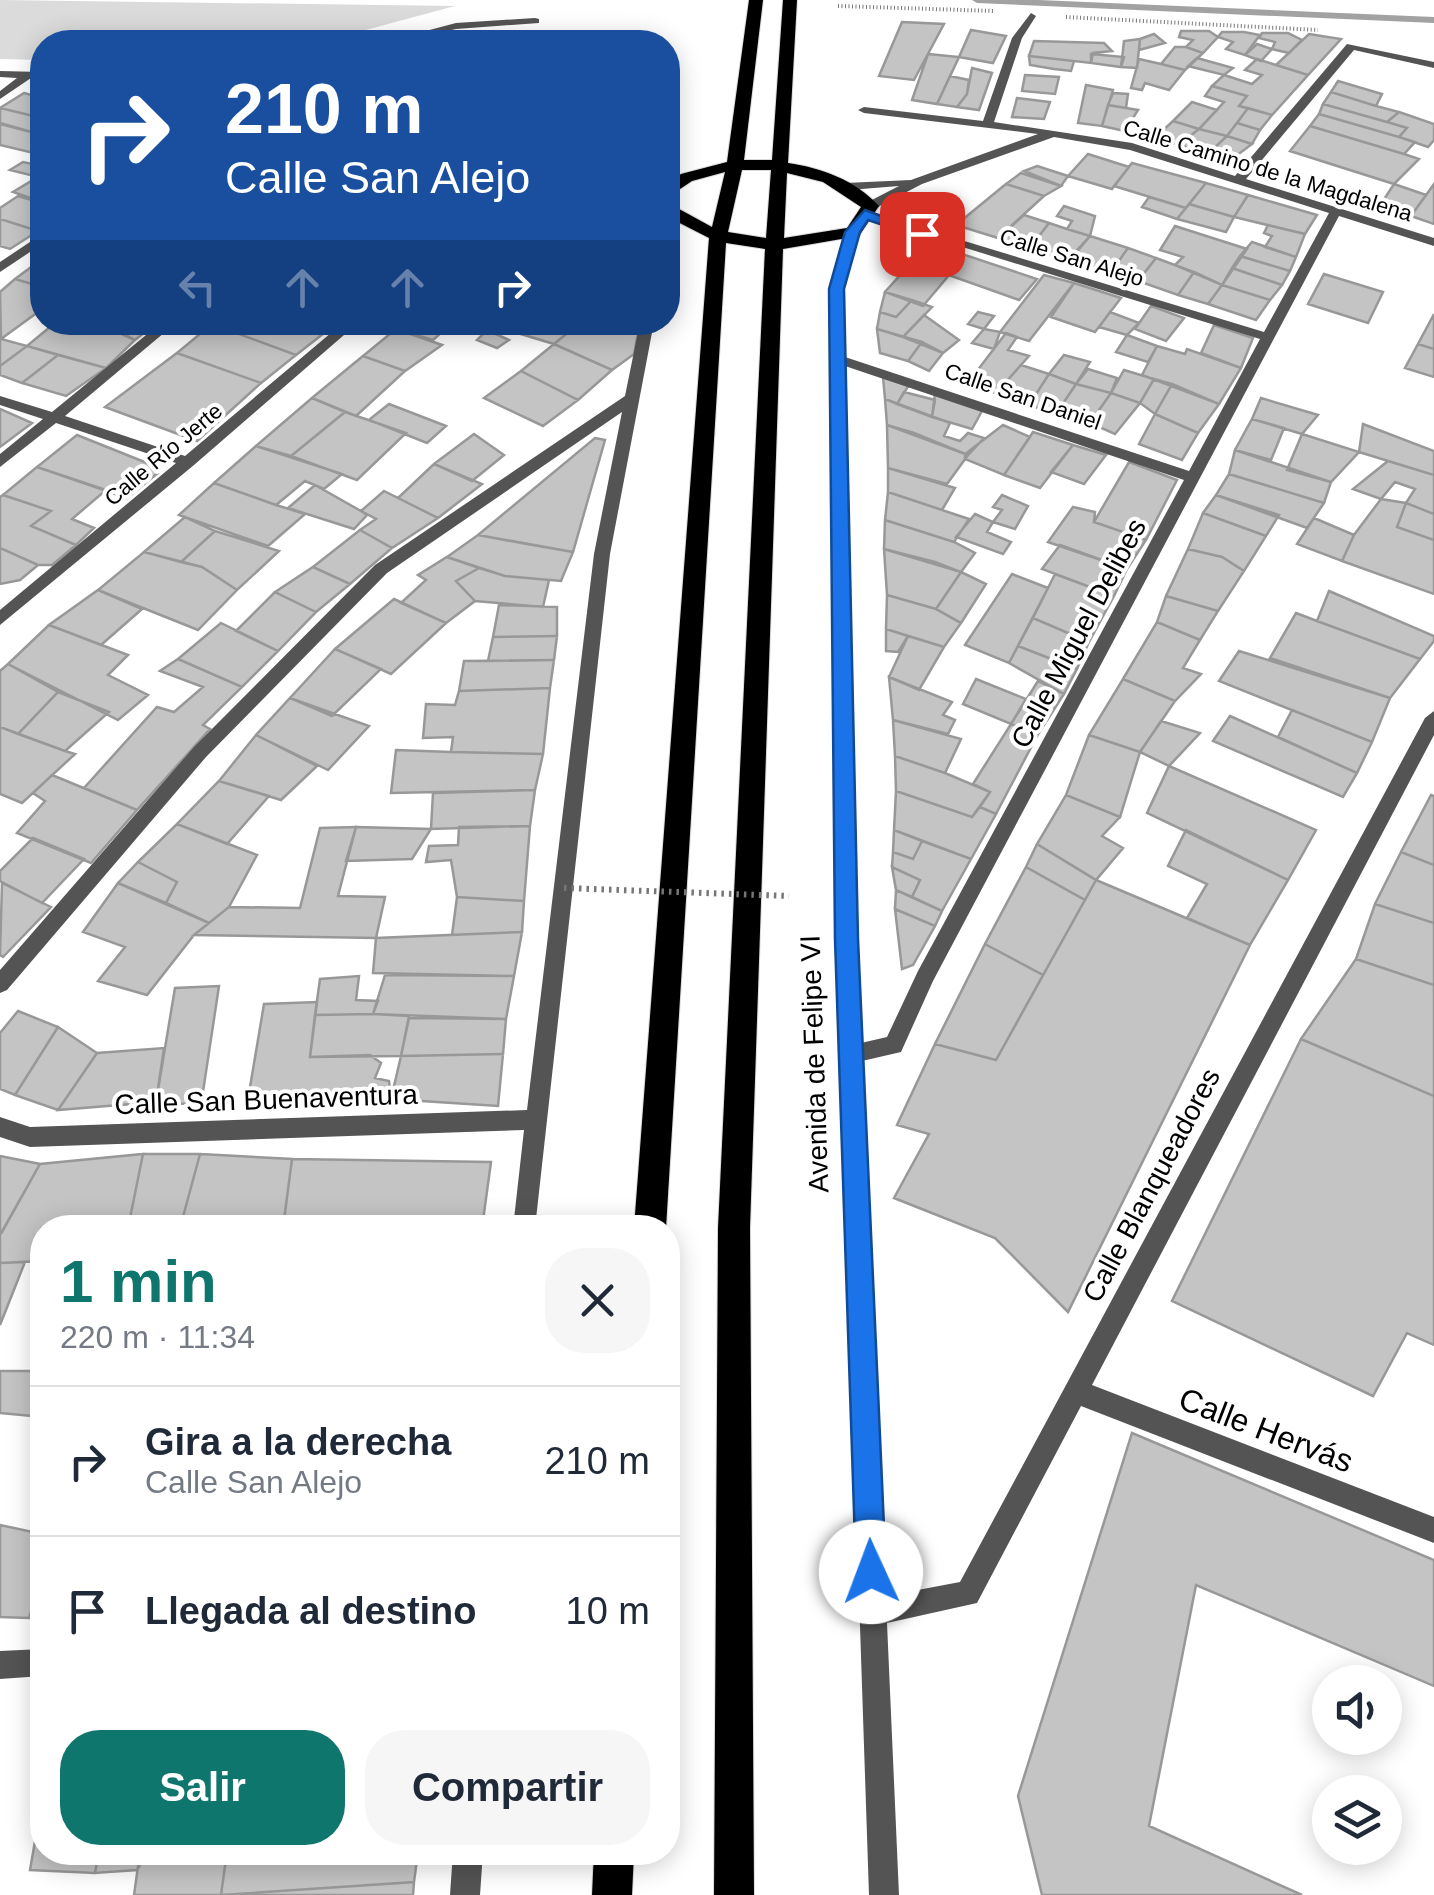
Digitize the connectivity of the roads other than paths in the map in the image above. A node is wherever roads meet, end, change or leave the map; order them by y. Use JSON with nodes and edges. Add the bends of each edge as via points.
{"nodes":[{"id":1,"x":756,"y":0,"type":"edge"},
{"id":2,"x":790,"y":0,"type":"edge"},
{"id":3,"x":1032,"y":16,"type":"road end"},
{"id":4,"x":535,"y":21,"type":"dead end"},
{"id":5,"x":439,"y":30,"type":"edge"},
{"id":6,"x":1434,"y":66,"type":"edge"},
{"id":7,"x":0,"y":74,"type":"edge"},
{"id":8,"x":28,"y":75,"type":"joint"},
{"id":9,"x":0,"y":96,"type":"edge"},
{"id":10,"x":864,"y":110,"type":"dead end"},
{"id":11,"x":987,"y":125,"type":"junction"},
{"id":12,"x":1053,"y":134,"type":"junction"},
{"id":13,"x":735,"y":164,"type":"junction"},
{"id":14,"x":780,"y":167,"type":"junction"},
{"id":15,"x":680,"y":180,"type":"edge"},
{"id":16,"x":918,"y":180,"type":"junction"},
{"id":17,"x":1238,"y":180,"type":"junction"},
{"id":18,"x":849,"y":186,"type":"junction"},
{"id":19,"x":1336,"y":211,"type":"junction"},
{"id":20,"x":862,"y":218,"type":"junction"},
{"id":21,"x":680,"y":219,"type":"edge"},
{"id":22,"x":718,"y":238,"type":"junction"},
{"id":23,"x":1434,"y":242,"type":"edge"},
{"id":24,"x":30,"y":247,"type":"edge"},
{"id":25,"x":775,"y":247,"type":"junction"},
{"id":26,"x":0,"y":268,"type":"edge"},
{"id":27,"x":155,"y":335,"type":"edge"},
{"id":28,"x":338,"y":335,"type":"edge"},
{"id":29,"x":645,"y":335,"type":"edge"},
{"id":30,"x":1268,"y":337,"type":"junction"},
{"id":31,"x":838,"y":360,"type":"junction"},
{"id":32,"x":631,"y":399,"type":"junction"},
{"id":33,"x":0,"y":400,"type":"edge"},
{"id":34,"x":54,"y":417,"type":"junction"},
{"id":35,"x":0,"y":462,"type":"edge"},
{"id":36,"x":190,"y":462,"type":"junction"},
{"id":37,"x":1193,"y":478,"type":"junction"},
{"id":38,"x":0,"y":618,"type":"edge"},
{"id":39,"x":1434,"y":718,"type":"edge"},
{"id":40,"x":0,"y":984,"type":"edge"},
{"id":41,"x":852,"y":1054,"type":"junction"},
{"id":42,"x":535,"y":1120,"type":"junction"},
{"id":43,"x":0,"y":1127,"type":"edge"},
{"id":44,"x":525,"y":1215,"type":"edge"},
{"id":45,"x":651,"y":1215,"type":"edge"},
{"id":46,"x":1075,"y":1391,"type":"junction"},
{"id":47,"x":1434,"y":1530,"type":"edge"},
{"id":48,"x":873,"y":1612,"type":"junction"},
{"id":49,"x":30,"y":1664,"type":"edge"},
{"id":50,"x":0,"y":1665,"type":"edge"},
{"id":51,"x":467,"y":1865,"type":"edge"},
{"id":52,"x":613,"y":1865,"type":"edge"},
{"id":53,"x":465,"y":1895,"type":"edge"},
{"id":54,"x":612,"y":1895,"type":"edge"},
{"id":55,"x":734,"y":1895,"type":"edge"},
{"id":56,"x":884,"y":1895,"type":"edge"}],
"edges":[{"from":1,"to":13,"type":"highway"},
{"from":2,"to":14,"type":"highway"},
{"from":3,"to":11,"type":"street","via":[[1017,38]]},
{"from":4,"to":5,"type":"street"},
{"from":6,"to":17,"type":"street","via":[[1351,46]]},
{"from":7,"to":8,"type":"street"},
{"from":8,"to":9,"type":"street"},
{"from":10,"to":11,"type":"street"},
{"from":11,"to":12,"type":"street"},
{"from":12,"to":16,"type":"street","name":"Calle Camino de la Magdalena"},
{"from":12,"to":17,"type":"street","name":"Calle Camino de la Magdalena","via":[[1132,147]]},
{"from":13,"to":14,"type":"highway"},
{"from":13,"to":15,"type":"highway"},
{"from":13,"to":22,"type":"highway"},
{"from":14,"to":18,"type":"highway"},
{"from":14,"to":25,"type":"highway"},
{"from":16,"to":18,"type":"street","name":"Calle Camino de la Magdalena"},
{"from":16,"to":20,"type":"street","name":"Calle Camino de la Magdalena"},
{"from":17,"to":19,"type":"street","name":"Calle Camino de la Magdalena"},
{"from":18,"to":20,"type":"highway","via":[[858,191]]},
{"from":19,"to":23,"type":"street","name":"Calle Camino de la Magdalena"},
{"from":19,"to":30,"type":"street","name":"Calle Miguel Delibes"},
{"from":20,"to":25,"type":"highway"},
{"from":20,"to":30,"type":"street","name":"Calle San Alejo"},
{"from":20,"to":31,"type":"street","name":"Avenida de Felipe VI","via":[[837,289]]},
{"from":21,"to":22,"type":"highway"},
{"from":22,"to":25,"type":"highway"},
{"from":22,"to":45,"type":"highway"},
{"from":24,"to":26,"type":"street"},
{"from":25,"to":55,"type":"highway","via":[[734,1228]]},
{"from":27,"to":34,"type":"street"},
{"from":28,"to":36,"type":"street","name":"Calle Río Jerte"},
{"from":29,"to":32,"type":"street"},
{"from":30,"to":37,"type":"street","name":"Calle Miguel Delibes"},
{"from":31,"to":37,"type":"street","name":"Calle San Daniel"},
{"from":31,"to":41,"type":"street","name":"Avenida de Felipe VI"},
{"from":32,"to":40,"type":"street","via":[[381,569],[200,752]]},
{"from":32,"to":42,"type":"street","via":[[602,554]]},
{"from":33,"to":34,"type":"street"},
{"from":34,"to":35,"type":"street"},
{"from":34,"to":36,"type":"street"},
{"from":36,"to":38,"type":"street","name":"Calle Río Jerte"},
{"from":37,"to":41,"type":"street","name":"Calle Miguel Delibes","via":[[894,1045]]},
{"from":39,"to":46,"type":"street","name":"Calle Blanqueadores"},
{"from":41,"to":48,"type":"street","name":"Avenida de Felipe VI"},
{"from":42,"to":43,"type":"street","name":"Calle San Buenaventura","via":[[30,1137]]},
{"from":42,"to":44,"type":"street"},
{"from":46,"to":47,"type":"street","name":"Calle Hervás"},
{"from":46,"to":48,"type":"street","name":"Calle Blanqueadores","via":[[968,1594]]},
{"from":48,"to":56,"type":"street","name":"Avenida de Felipe VI"},
{"from":49,"to":50,"type":"street"},
{"from":51,"to":53,"type":"street"},
{"from":52,"to":54,"type":"highway"}]}
